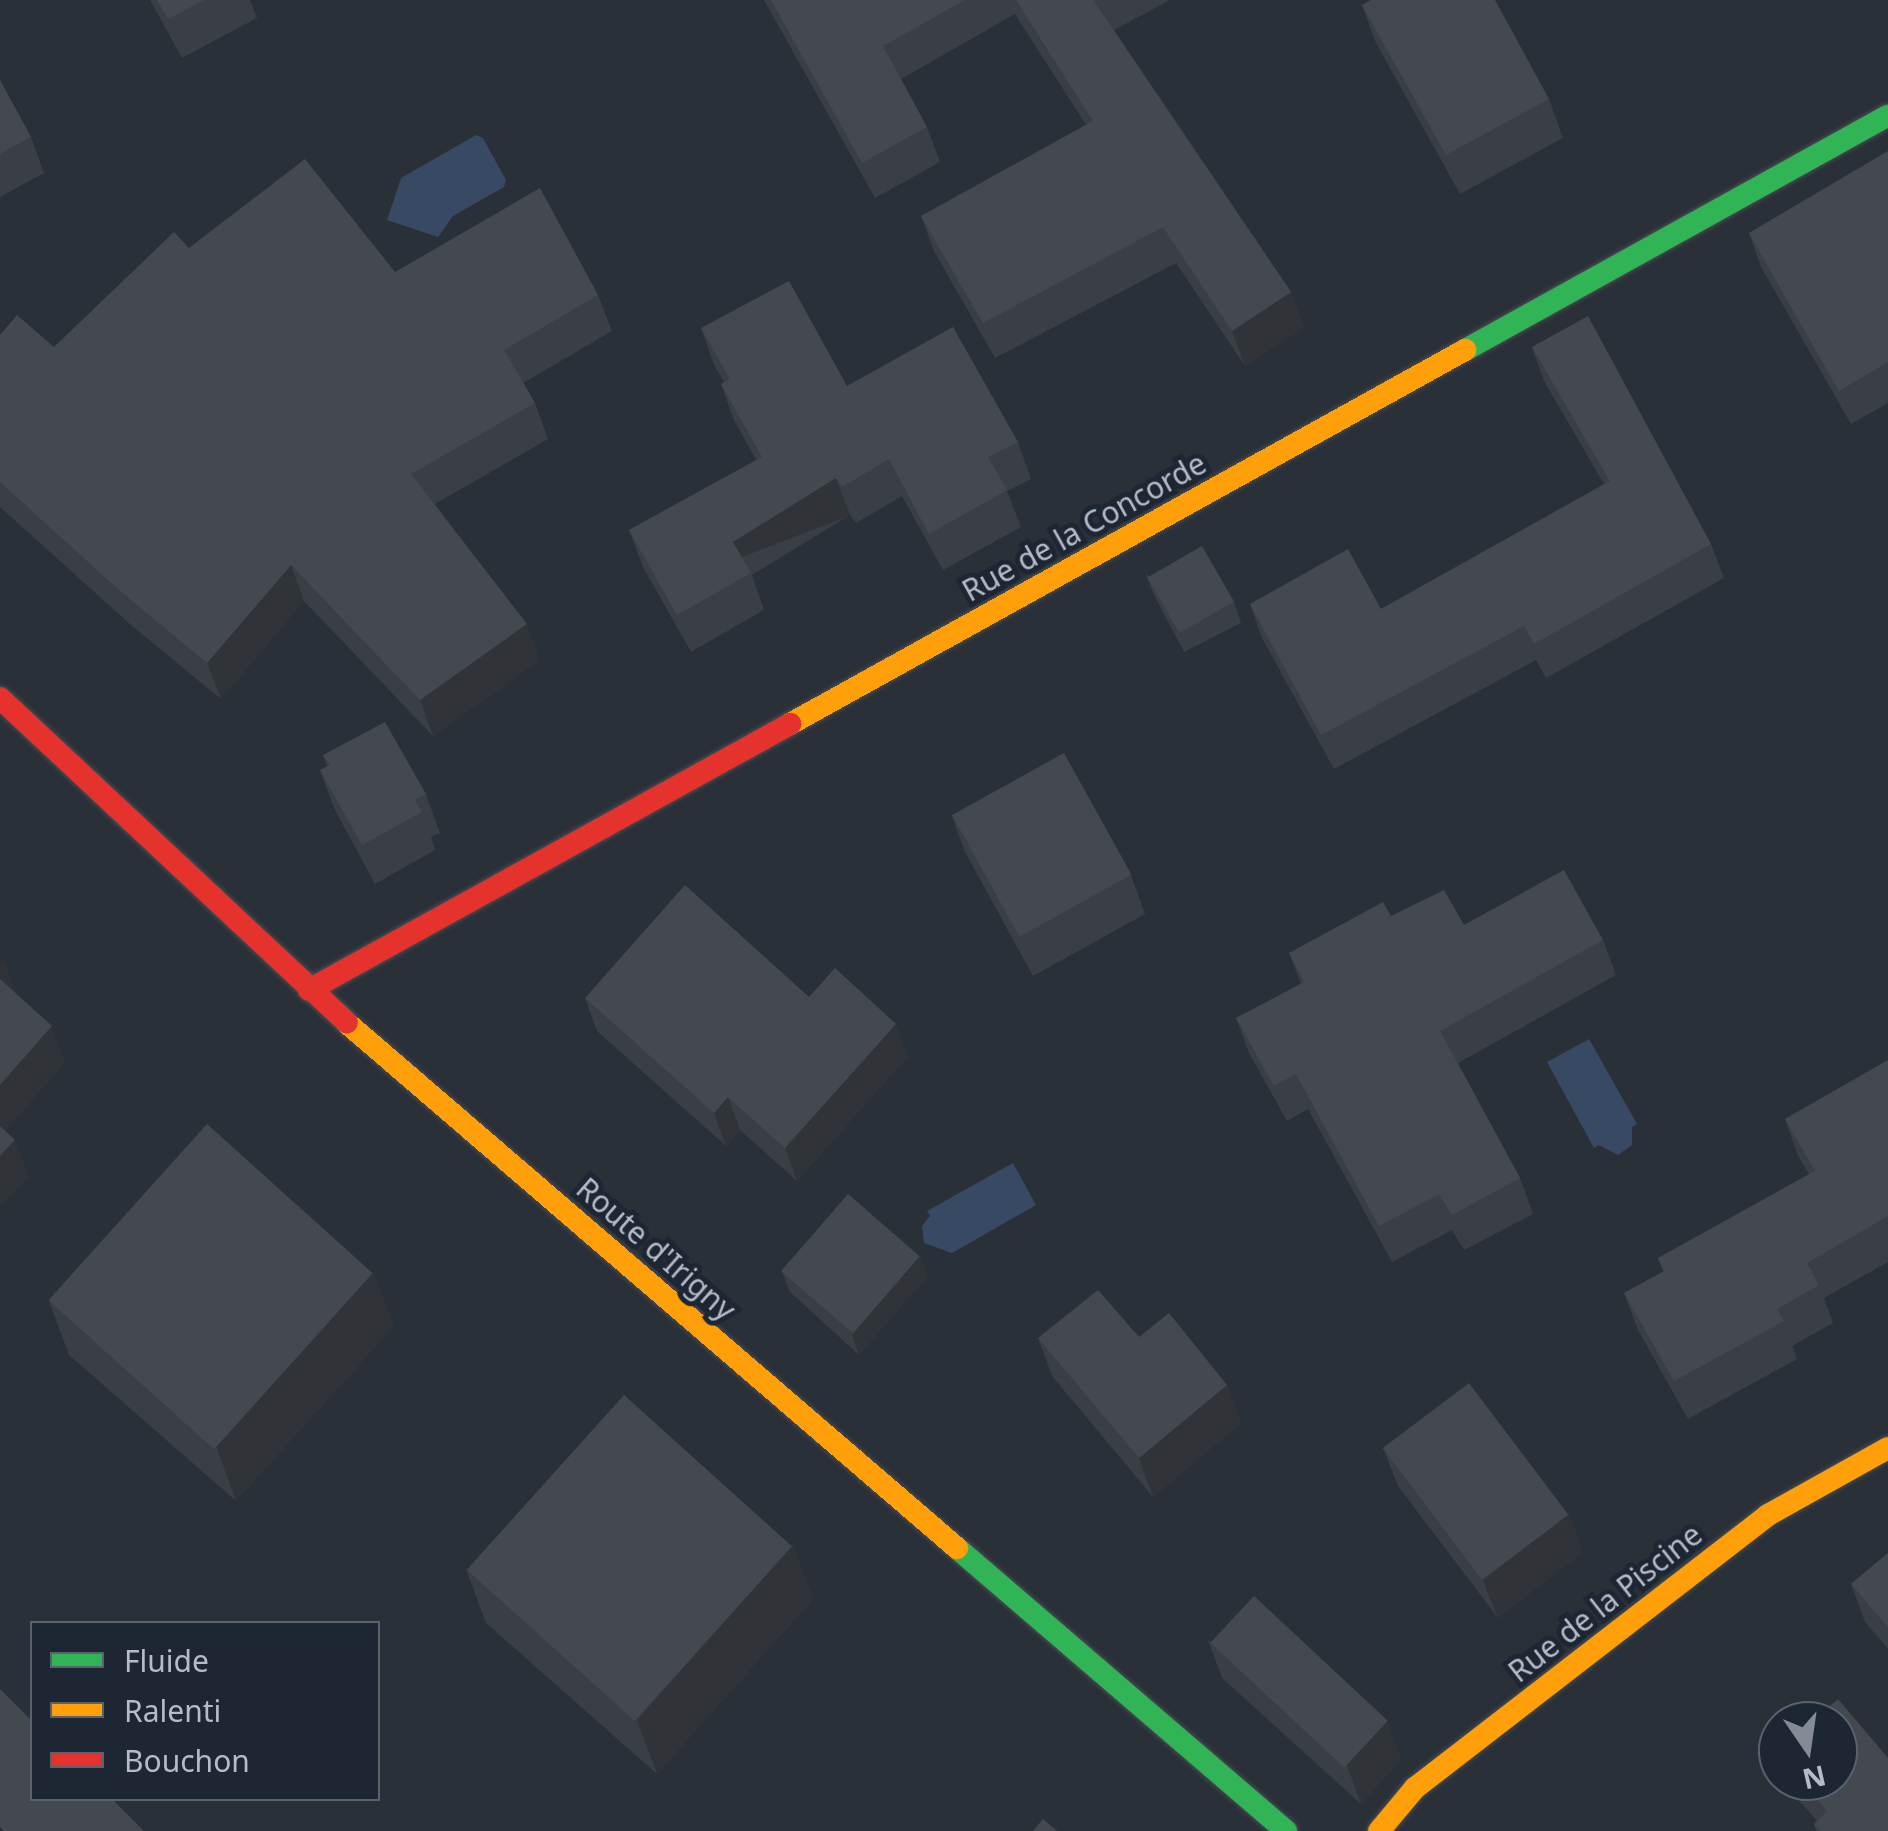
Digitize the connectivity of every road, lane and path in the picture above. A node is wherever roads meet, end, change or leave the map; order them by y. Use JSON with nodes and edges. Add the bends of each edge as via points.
{"nodes":[{"id":1,"x":1888,"y":116,"type":"edge"},
{"id":2,"x":0,"y":698,"type":"edge"},
{"id":3,"x":309,"y":990,"type":"junction"},
{"id":4,"x":1888,"y":1448,"type":"edge"},
{"id":5,"x":1286,"y":1831,"type":"edge"},
{"id":6,"x":1379,"y":1831,"type":"edge"}],
"edges":[{"from":1,"to":3,"type":"street","name":"Rue de la Concorde"},
{"from":2,"to":3,"type":"street","name":"Route d'Irigny"},
{"from":3,"to":5,"type":"street","name":"Route d'Irigny"},
{"from":4,"to":6,"type":"street","name":"Rue de la Piscine","via":[[1768,1515],[1415,1788]]}]}
